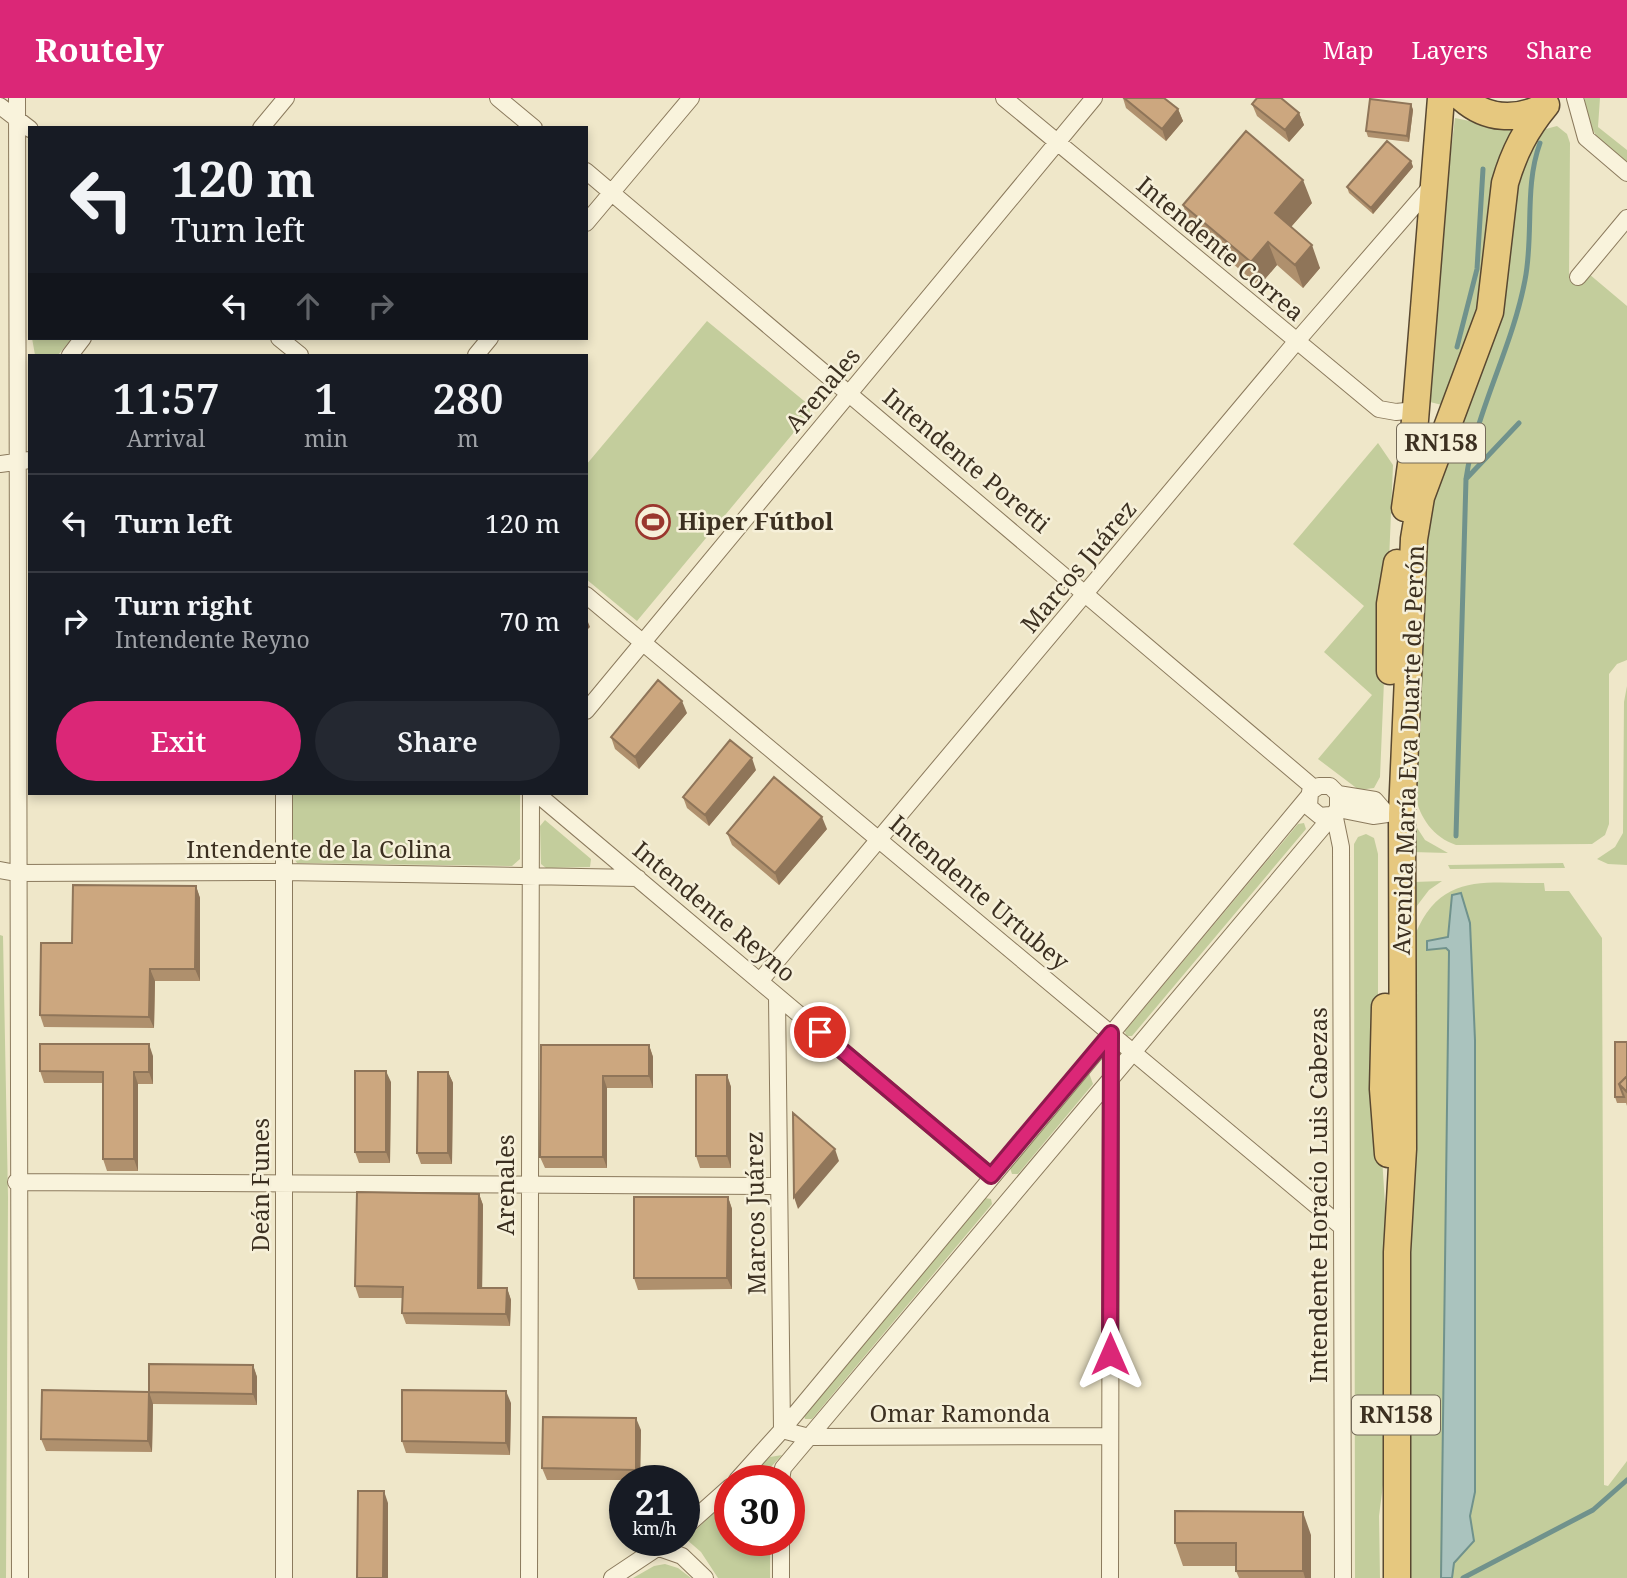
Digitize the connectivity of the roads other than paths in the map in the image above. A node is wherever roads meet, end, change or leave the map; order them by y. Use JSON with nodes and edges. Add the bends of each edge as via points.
{"nodes":[{"id":1,"x":17,"y":98,"type":"edge"},
{"id":2,"x":286,"y":98,"type":"edge"},
{"id":3,"x":498,"y":98,"type":"edge"},
{"id":4,"x":691,"y":98,"type":"edge"},
{"id":5,"x":1004,"y":98,"type":"edge"},
{"id":6,"x":1094,"y":98,"type":"edge"},
{"id":7,"x":1448,"y":99,"type":"edge"},
{"id":8,"x":1550,"y":102,"type":"edge"},
{"id":9,"x":1577,"y":105,"type":"edge"},
{"id":10,"x":0,"y":106,"type":"edge"},
{"id":11,"x":23,"y":124,"type":"edge"},
{"id":12,"x":263,"y":126,"type":"edge"},
{"id":13,"x":532,"y":126,"type":"edge"},
{"id":14,"x":1057,"y":143,"type":"junction"},
{"id":15,"x":588,"y":173,"type":"edge"},
{"id":16,"x":1627,"y":173,"type":"edge"},
{"id":17,"x":1434,"y":183,"type":"junction"},
{"id":18,"x":612,"y":192,"type":"junction"},
{"id":19,"x":1627,"y":218,"type":"edge"},
{"id":20,"x":588,"y":221,"type":"edge"},
{"id":21,"x":1578,"y":277,"type":"dead end"},
{"id":22,"x":81,"y":340,"type":"edge"},
{"id":23,"x":281,"y":340,"type":"edge"},
{"id":24,"x":488,"y":340,"type":"edge"},
{"id":25,"x":1296,"y":342,"type":"junction"},
{"id":26,"x":70,"y":354,"type":"edge"},
{"id":27,"x":299,"y":354,"type":"edge"},
{"id":28,"x":477,"y":354,"type":"edge"},
{"id":29,"x":23,"y":363,"type":"edge"},
{"id":30,"x":851,"y":393,"type":"junction"},
{"id":31,"x":1416,"y":410,"type":"junction"},
{"id":32,"x":1452,"y":418,"type":"junction"},
{"id":33,"x":15,"y":462,"type":"edge"},
{"id":34,"x":1087,"y":594,"type":"junction"},
{"id":35,"x":588,"y":597,"type":"edge"},
{"id":36,"x":644,"y":643,"type":"junction"},
{"id":37,"x":588,"y":709,"type":"edge"},
{"id":38,"x":1311,"y":792,"type":"junction"},
{"id":39,"x":284,"y":795,"type":"edge"},
{"id":40,"x":533,"y":795,"type":"edge"},
{"id":41,"x":535,"y":795,"type":"edge"},
{"id":42,"x":1335,"y":808,"type":"junction"},
{"id":43,"x":1395,"y":814,"type":"junction"},
{"id":44,"x":879,"y":839,"type":"junction"},
{"id":45,"x":8,"y":871,"type":"edge"},
{"id":46,"x":283,"y":872,"type":"junction"},
{"id":47,"x":530,"y":874,"type":"junction"},
{"id":48,"x":638,"y":878,"type":"junction"},
{"id":49,"x":760,"y":981,"type":"junction"},
{"id":50,"x":777,"y":996,"type":"junction"},
{"id":51,"x":1111,"y":1033,"type":"junction"},
{"id":52,"x":1133,"y":1052,"type":"junction"},
{"id":53,"x":1111,"y":1078,"type":"junction"},
{"id":54,"x":991,"y":1176,"type":"junction"},
{"id":55,"x":16,"y":1182,"type":"junction"},
{"id":56,"x":283,"y":1185,"type":"junction"},
{"id":57,"x":778,"y":1185,"type":"junction"},
{"id":58,"x":529,"y":1186,"type":"junction"},
{"id":59,"x":1342,"y":1227,"type":"junction"},
{"id":60,"x":782,"y":1430,"type":"junction"},
{"id":61,"x":1110,"y":1436,"type":"junction"},
{"id":62,"x":809,"y":1437,"type":"junction"},
{"id":63,"x":1396,"y":1452,"type":"junction"},
{"id":64,"x":750,"y":1465,"type":"edge"},
{"id":65,"x":789,"y":1465,"type":"edge"},
{"id":66,"x":714,"y":1502,"type":"edge"},
{"id":67,"x":700,"y":1514,"type":"edge"},
{"id":68,"x":646,"y":1556,"type":"edge"},
{"id":69,"x":682,"y":1556,"type":"edge"},
{"id":70,"x":780,"y":1556,"type":"edge"},
{"id":71,"x":20,"y":1578,"type":"edge"},
{"id":72,"x":284,"y":1578,"type":"edge"},
{"id":73,"x":528,"y":1578,"type":"edge"},
{"id":74,"x":612,"y":1578,"type":"edge"},
{"id":75,"x":705,"y":1578,"type":"edge"},
{"id":76,"x":781,"y":1578,"type":"edge"},
{"id":77,"x":1110,"y":1578,"type":"edge"},
{"id":78,"x":1343,"y":1578,"type":"edge"},
{"id":79,"x":1385,"y":1578,"type":"edge"},
{"id":80,"x":1397,"y":1578,"type":"edge"}],
"edges":[{"from":1,"to":11,"type":"street"},
{"from":2,"to":12,"type":"street"},
{"from":3,"to":13,"type":"street"},
{"from":4,"to":18,"type":"street"},
{"from":5,"to":14,"type":"street","name":"Intendente Correa"},
{"from":6,"to":14,"type":"street","name":"Arenales"},
{"from":7,"to":8,"type":"highway","number":"RN158","via":[[1502,117],[1525,115]]},
{"from":7,"to":17,"type":"highway","name":"Avenida María Eva Duarte de Perón","number":"RN158"},
{"from":8,"to":32,"type":"highway","name":"Avenida María Eva Duarte de Perón","number":"RN158","via":[[1525,132],[1511,163],[1490,312]]},
{"from":9,"to":16,"type":"street","via":[[1586,138]]},
{"from":10,"to":11,"type":"street"},
{"from":11,"to":29,"type":"street"},
{"from":14,"to":25,"type":"street","name":"Intendente Correa"},
{"from":14,"to":30,"type":"street","name":"Arenales"},
{"from":15,"to":18,"type":"street","name":"Intendente Poretti"},
{"from":17,"to":25,"type":"street","name":"Marcos Juárez"},
{"from":17,"to":31,"type":"highway","name":"Avenida María Eva Duarte de Perón","number":"RN158"},
{"from":18,"to":20,"type":"street"},
{"from":18,"to":30,"type":"street","name":"Intendente Poretti"},
{"from":19,"to":21,"type":"street"},
{"from":22,"to":26,"type":"street"},
{"from":23,"to":27,"type":"street"},
{"from":24,"to":28,"type":"street"},
{"from":25,"to":31,"type":"street","name":"Intendente Correa","via":[[1379,409]]},
{"from":25,"to":34,"type":"street","name":"Marcos Juárez"},
{"from":29,"to":33,"type":"street"},
{"from":30,"to":34,"type":"street","name":"Intendente Poretti"},
{"from":30,"to":36,"type":"street","name":"Arenales"},
{"from":31,"to":32,"type":"highway","via":[[1427,418]]},
{"from":31,"to":43,"type":"highway","name":"Avenida María Eva Duarte de Perón","number":"RN158","via":[[1391,604]]},
{"from":32,"to":43,"type":"highway","name":"Avenida María Eva Duarte de Perón","number":"RN158","via":[[1421,497],[1414,538]]},
{"from":33,"to":45,"type":"street"},
{"from":34,"to":38,"type":"street","name":"Intendente Poretti"},
{"from":34,"to":44,"type":"street","name":"Marcos Juárez"},
{"from":35,"to":36,"type":"street","name":"Intendente Urtubey"},
{"from":36,"to":37,"type":"street","name":"Arenales"},
{"from":36,"to":44,"type":"street","name":"Intendente Urtubey"},
{"from":38,"to":42,"type":"street","via":[[1330,786]]},
{"from":38,"to":42,"type":"street","name":"Intendente Poretti","via":[[1309,807],[1315,815]]},
{"from":38,"to":51,"type":"street"},
{"from":39,"to":46,"type":"street","name":"Deán Funes"},
{"from":40,"to":47,"type":"street","name":"Arenales"},
{"from":41,"to":48,"type":"street","name":"Intendente Reyno"},
{"from":42,"to":43,"type":"street","via":[[1373,816]]},
{"from":42,"to":52,"type":"street"},
{"from":42,"to":59,"type":"street","name":"Intendente Horacio Luis Cabezas","via":[[1341,847]]},
{"from":43,"to":63,"type":"highway","name":"Avenida María Eva Duarte de Perón","number":"RN158","via":[[1383,1089],[1397,1252]]},
{"from":44,"to":49,"type":"street","name":"Marcos Juárez"},
{"from":44,"to":51,"type":"street","name":"Intendente Urtubey"},
{"from":45,"to":46,"type":"street","name":"Intendente de la Colina"},
{"from":45,"to":55,"type":"street"},
{"from":46,"to":47,"type":"street","name":"Intendente de la Colina"},
{"from":46,"to":56,"type":"street","name":"Deán Funes"},
{"from":47,"to":48,"type":"street","name":"Intendente de la Colina"},
{"from":47,"to":58,"type":"street","name":"Arenales"},
{"from":48,"to":49,"type":"street","name":"Intendente Reyno"},
{"from":49,"to":50,"type":"street","name":"Intendente Reyno"},
{"from":50,"to":54,"type":"street","name":"Intendente Reyno"},
{"from":50,"to":57,"type":"street","name":"Marcos Juárez"},
{"from":51,"to":52,"type":"street","name":"Intendente Urtubey"},
{"from":51,"to":53,"type":"street"},
{"from":51,"to":54,"type":"street"},
{"from":52,"to":53,"type":"street"},
{"from":52,"to":59,"type":"street","name":"Intendente Urtubey"},
{"from":53,"to":61,"type":"street"},
{"from":53,"to":62,"type":"street"},
{"from":54,"to":60,"type":"street"},
{"from":55,"to":56,"type":"street"},
{"from":55,"to":71,"type":"street"},
{"from":56,"to":58,"type":"street"},
{"from":56,"to":72,"type":"street","name":"Deán Funes"},
{"from":57,"to":58,"type":"street"},
{"from":57,"to":60,"type":"street","name":"Marcos Juárez"},
{"from":58,"to":73,"type":"street","name":"Arenales"},
{"from":59,"to":78,"type":"street","name":"Intendente Horacio Luis Cabezas"},
{"from":60,"to":62,"type":"street","name":"Omar Ramonda"},
{"from":60,"to":64,"type":"street"},
{"from":61,"to":62,"type":"street","name":"Omar Ramonda"},
{"from":61,"to":77,"type":"street"},
{"from":62,"to":65,"type":"street"},
{"from":63,"to":79,"type":"highway","via":[[1385,1516]]},
{"from":63,"to":80,"type":"highway","name":"Avenida María Eva Duarte de Perón","number":"RN158"},
{"from":66,"to":67,"type":"street"},
{"from":68,"to":74,"type":"street"},
{"from":69,"to":75,"type":"street"},
{"from":70,"to":76,"type":"street"}]}
